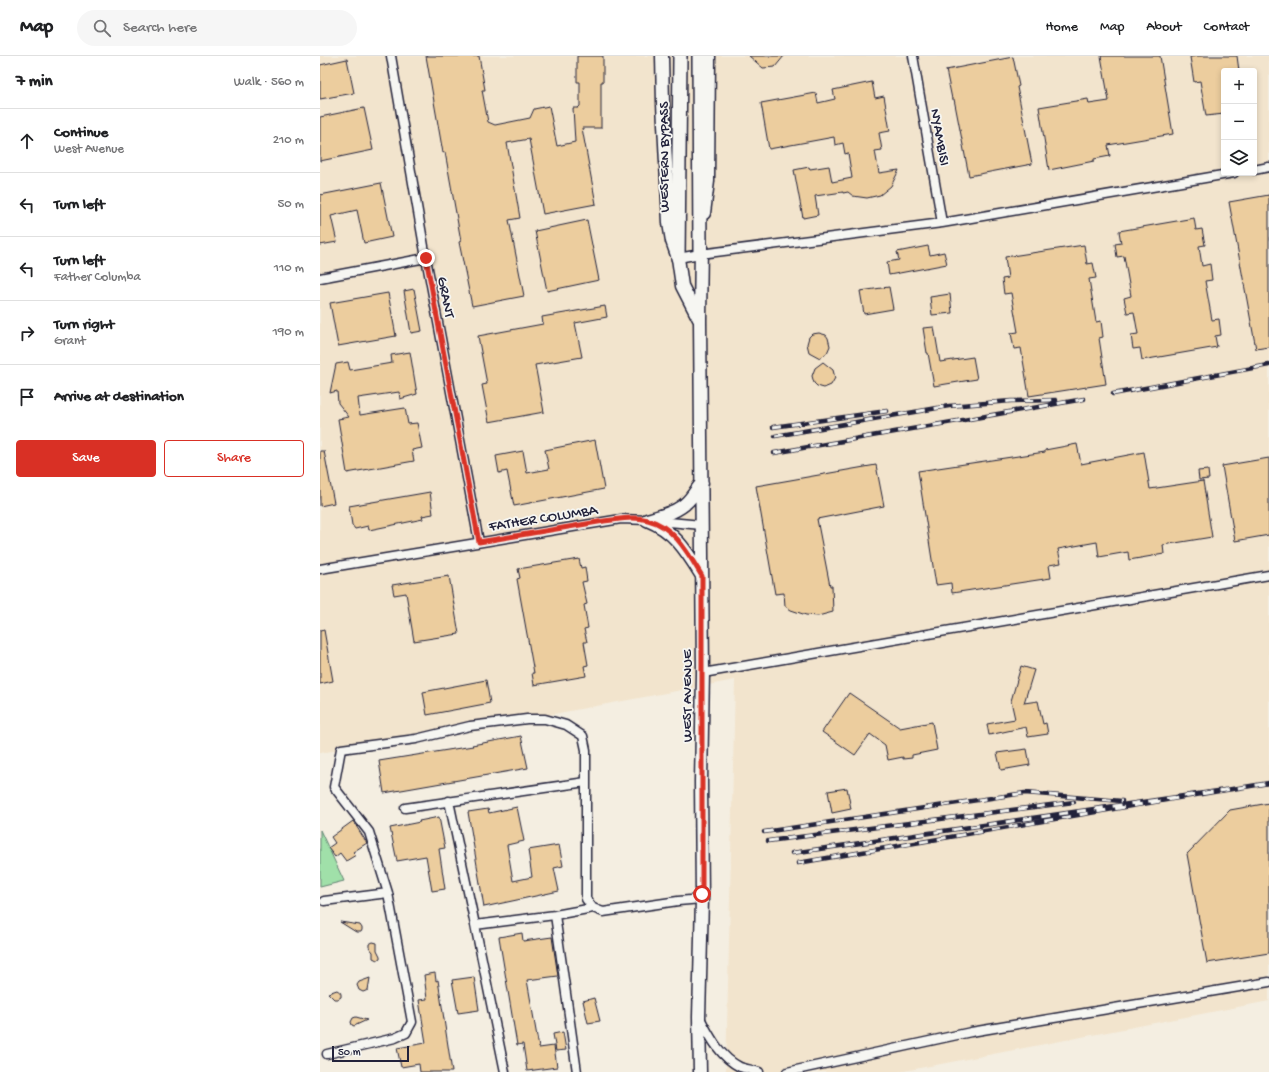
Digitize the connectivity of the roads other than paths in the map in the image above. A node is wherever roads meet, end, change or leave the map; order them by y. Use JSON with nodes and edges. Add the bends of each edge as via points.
{"nodes":[{"id":1,"x":391,"y":56,"type":"edge"},
{"id":2,"x":662,"y":56,"type":"edge"},
{"id":3,"x":680,"y":56,"type":"edge"},
{"id":4,"x":699,"y":56,"type":"edge"},
{"id":5,"x":709,"y":56,"type":"edge"},
{"id":6,"x":913,"y":56,"type":"edge"},
{"id":7,"x":1269,"y":167,"type":"edge"},
{"id":8,"x":1257,"y":169,"type":"edge"},
{"id":9,"x":1221,"y":175,"type":"edge"},
{"id":10,"x":942,"y":223,"type":"junction"},
{"id":11,"x":700,"y":254,"type":"junction"},
{"id":12,"x":426,"y":258,"type":"junction"},
{"id":13,"x":678,"y":258,"type":"junction"},
{"id":14,"x":320,"y":278,"type":"edge"},
{"id":15,"x":700,"y":320,"type":"junction"},
{"id":16,"x":702,"y":482,"type":"junction"},
{"id":17,"x":647,"y":520,"type":"junction"},
{"id":18,"x":702,"y":525,"type":"junction"},
{"id":19,"x":479,"y":542,"type":"junction"},
{"id":20,"x":320,"y":569,"type":"edge"},
{"id":21,"x":1269,"y":575,"type":"edge"},
{"id":22,"x":702,"y":576,"type":"junction"},
{"id":23,"x":703,"y":672,"type":"junction"},
{"id":24,"x":586,"y":782,"type":"junction"},
{"id":25,"x":449,"y":801,"type":"junction"},
{"id":26,"x":405,"y":808,"type":"dead end"},
{"id":27,"x":388,"y":893,"type":"junction"},
{"id":28,"x":702,"y":899,"type":"junction"},
{"id":29,"x":324,"y":901,"type":"dead end"},
{"id":30,"x":593,"y":908,"type":"junction"},
{"id":31,"x":555,"y":915,"type":"junction"},
{"id":32,"x":475,"y":925,"type":"junction"},
{"id":33,"x":1269,"y":982,"type":"edge"},
{"id":34,"x":699,"y":1017,"type":"junction"},
{"id":35,"x":327,"y":1054,"type":"dead end"},
{"id":36,"x":505,"y":1072,"type":"edge"},
{"id":37,"x":578,"y":1072,"type":"edge"},
{"id":38,"x":700,"y":1072,"type":"edge"},
{"id":39,"x":759,"y":1072,"type":"edge"},
{"id":40,"x":787,"y":1072,"type":"edge"}],
"edges":[{"from":1,"to":12,"type":"street","name":"GRANT"},
{"from":2,"to":13,"type":"main road","name":"WEST AVENUE","via":[[669,223]]},
{"from":3,"to":13,"type":"highway","name":"WESTERN BYPASS"},
{"from":4,"to":11,"type":"highway"},
{"from":5,"to":11,"type":"main road","name":"WEST AVENUE","via":[[708,181]]},
{"from":6,"to":10,"type":"street","name":"NYAMBISI"},
{"from":7,"to":8,"type":"street"},
{"from":9,"to":10,"type":"street"},
{"from":10,"to":11,"type":"street"},
{"from":11,"to":13,"type":"street"},
{"from":11,"to":15,"type":"main road","name":"WEST AVENUE"},
{"from":12,"to":14,"type":"street"},
{"from":12,"to":19,"type":"street","name":"GRANT"},
{"from":13,"to":15,"type":"main road","name":"WEST AVENUE","via":[[682,286]]},
{"from":15,"to":16,"type":"main road","name":"WEST AVENUE"},
{"from":16,"to":17,"type":"main road","via":[[687,502],[663,515]]},
{"from":16,"to":18,"type":"main road","name":"WEST AVENUE"},
{"from":17,"to":18,"type":"street","name":"FATHER COLUMBA"},
{"from":17,"to":19,"type":"street","name":"FATHER COLUMBA","via":[[604,521]]},
{"from":17,"to":22,"type":"main road","via":[[666,529],[676,538]]},
{"from":18,"to":22,"type":"main road","name":"WEST AVENUE"},
{"from":19,"to":20,"type":"street","name":"FATHER COLUMBA"},
{"from":21,"to":23,"type":"street"},
{"from":22,"to":23,"type":"main road","name":"WEST AVENUE"},
{"from":23,"to":28,"type":"main road","name":"WEST AVENUE"},
{"from":24,"to":25,"type":"street"},
{"from":24,"to":27,"type":"street","via":[[586,750],[583,736],[566,725],[546,719],[470,726],[416,739],[341,749],[334,787],[369,832]]},
{"from":24,"to":30,"type":"street","via":[[586,899]]},
{"from":25,"to":26,"type":"street"},
{"from":25,"to":32,"type":"street"},
{"from":27,"to":29,"type":"street"},
{"from":27,"to":35,"type":"street","via":[[412,1022],[406,1033],[395,1038]]},
{"from":28,"to":30,"type":"street","via":[[603,912]]},
{"from":28,"to":34,"type":"main road","name":"WEST AVENUE"},
{"from":30,"to":31,"type":"street"},
{"from":31,"to":32,"type":"street"},
{"from":31,"to":37,"type":"street"},
{"from":32,"to":36,"type":"street"},
{"from":33,"to":40,"type":"street","via":[[971,1032]]},
{"from":34,"to":38,"type":"main road","name":"WEST AVENUE"},
{"from":34,"to":39,"type":"street","via":[[714,1043],[726,1057],[740,1067]]}]}
